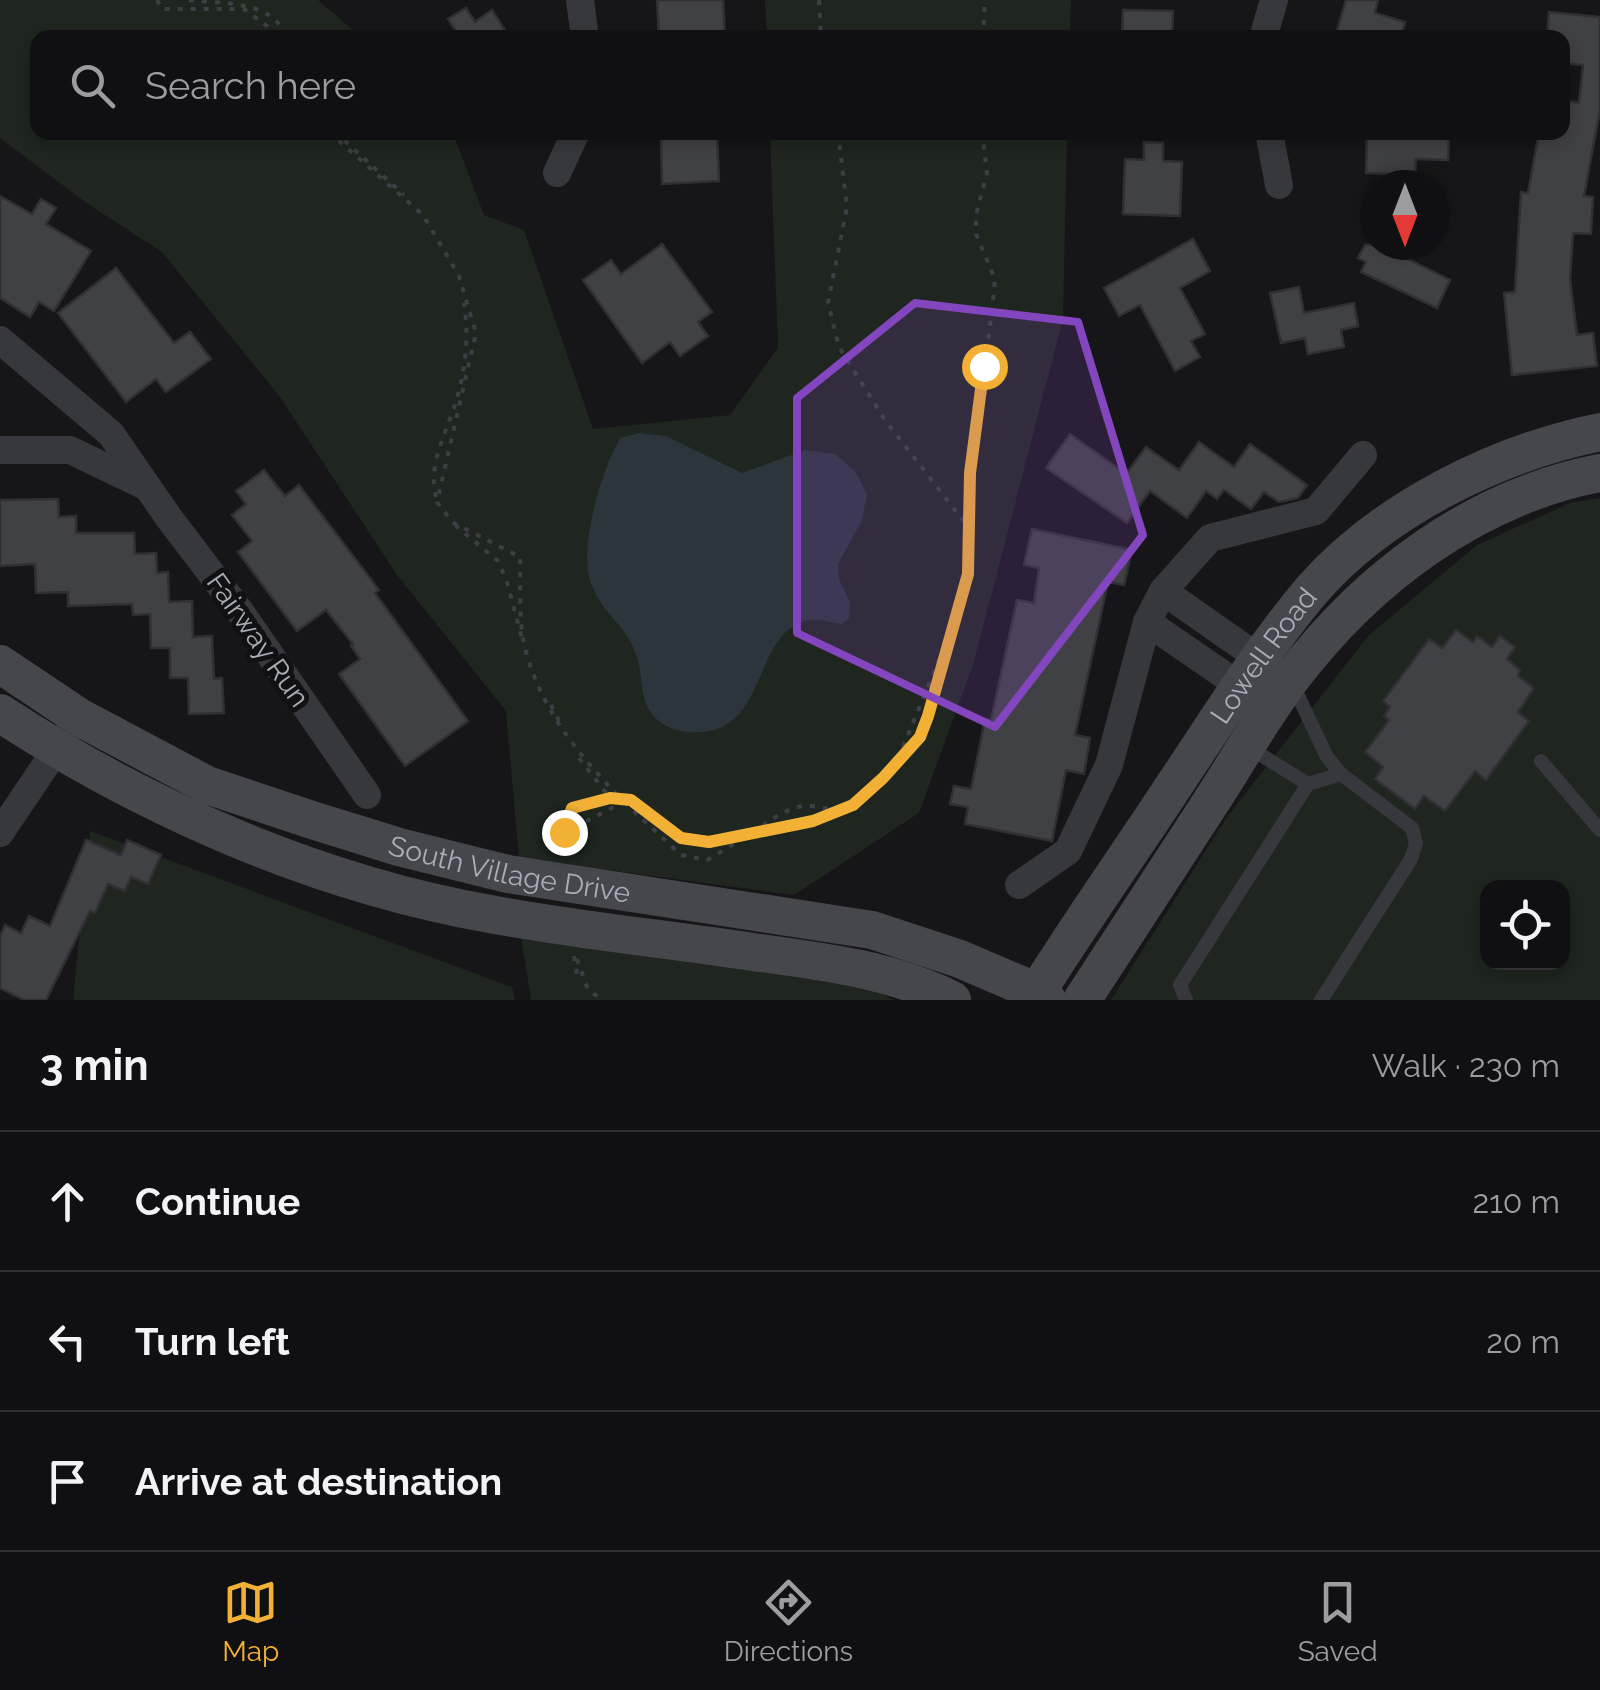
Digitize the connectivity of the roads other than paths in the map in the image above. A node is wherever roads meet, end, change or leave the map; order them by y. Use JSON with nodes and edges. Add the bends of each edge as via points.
{"nodes":[{"id":1,"x":580,"y":0,"type":"edge"},
{"id":2,"x":1274,"y":0,"type":"edge"},
{"id":3,"x":584,"y":30,"type":"edge"},
{"id":4,"x":1265,"y":30,"type":"edge"},
{"id":5,"x":572,"y":140,"type":"edge"},
{"id":6,"x":1271,"y":140,"type":"edge"},
{"id":7,"x":557,"y":174,"type":"dead end"},
{"id":8,"x":1279,"y":184,"type":"dead end"},
{"id":9,"x":0,"y":340,"type":"edge"},
{"id":10,"x":86,"y":415,"type":"junction"},
{"id":11,"x":1600,"y":432,"type":"edge"},
{"id":12,"x":0,"y":450,"type":"edge"},
{"id":13,"x":70,"y":450,"type":"junction"},
{"id":14,"x":1362,"y":456,"type":"dead end"},
{"id":15,"x":1600,"y":456,"type":"edge"},
{"id":16,"x":1600,"y":473,"type":"edge"},
{"id":17,"x":146,"y":486,"type":"junction"},
{"id":18,"x":1525,"y":492,"type":"junction"},
{"id":19,"x":1164,"y":592,"type":"junction"},
{"id":20,"x":1147,"y":622,"type":"junction"},
{"id":21,"x":0,"y":664,"type":"edge"},
{"id":22,"x":1266,"y":683,"type":"junction"},
{"id":23,"x":0,"y":713,"type":"edge"},
{"id":24,"x":79,"y":718,"type":"junction"},
{"id":25,"x":1247,"y":747,"type":"junction"},
{"id":26,"x":55,"y":749,"type":"junction"},
{"id":27,"x":1542,"y":761,"type":"dead end"},
{"id":28,"x":1341,"y":774,"type":"junction"},
{"id":29,"x":1308,"y":784,"type":"junction"},
{"id":30,"x":367,"y":796,"type":"dead end"},
{"id":31,"x":1600,"y":830,"type":"edge"},
{"id":32,"x":0,"y":833,"type":"edge"},
{"id":33,"x":1019,"y":884,"type":"dead end"},
{"id":34,"x":1039,"y":997,"type":"edge"},
{"id":35,"x":952,"y":1000,"type":"edge"},
{"id":36,"x":1082,"y":1000,"type":"edge"},
{"id":37,"x":1186,"y":1000,"type":"edge"},
{"id":38,"x":1321,"y":1000,"type":"edge"}],
"edges":[{"from":1,"to":3,"type":"street"},
{"from":2,"to":4,"type":"street"},
{"from":5,"to":7,"type":"street"},
{"from":6,"to":8,"type":"street"},
{"from":9,"to":10,"type":"street","name":"Fairway Run"},
{"from":10,"to":13,"type":"street"},
{"from":10,"to":17,"type":"street","name":"Fairway Run","via":[[112,434]]},
{"from":11,"to":22,"type":"street","name":"Lowell Road","via":[[1550,442],[1487,468],[1369,538],[1312,590]]},
{"from":12,"to":13,"type":"street","name":"Fairway Run"},
{"from":13,"to":17,"type":"street","name":"Fairway Run"},
{"from":14,"to":19,"type":"street","via":[[1316,511],[1210,538]]},
{"from":15,"to":18,"type":"street","via":[[1550,467]]},
{"from":16,"to":18,"type":"street","name":"Lowell Road"},
{"from":17,"to":30,"type":"street","name":"Fairway Run"},
{"from":18,"to":22,"type":"street","name":"Lowell Road","via":[[1455,527]]},
{"from":19,"to":20,"type":"street"},
{"from":19,"to":22,"type":"street"},
{"from":20,"to":22,"type":"street"},
{"from":20,"to":33,"type":"street","via":[[1109,766],[1068,851]]},
{"from":21,"to":24,"type":"street","name":"South Village Drive"},
{"from":22,"to":25,"type":"street","name":"Lowell Road"},
{"from":22,"to":28,"type":"lane"},
{"from":22,"to":34,"type":"street","name":"Lowell Road"},
{"from":23,"to":26,"type":"street","name":"South Village Drive"},
{"from":24,"to":26,"type":"street"},
{"from":24,"to":34,"type":"street","name":"South Village Drive","via":[[208,785],[399,847],[508,874],[872,930],[960,959]]},
{"from":25,"to":29,"type":"lane"},
{"from":25,"to":36,"type":"street","name":"Lowell Road"},
{"from":26,"to":32,"type":"street"},
{"from":26,"to":35,"type":"street","name":"South Village Drive","via":[[196,822],[392,892],[489,914],[856,966]]},
{"from":27,"to":31,"type":"lane"},
{"from":28,"to":29,"type":"lane"},
{"from":28,"to":38,"type":"lane","via":[[1412,828],[1416,844]]},
{"from":29,"to":37,"type":"lane","via":[[1180,985]]}]}
